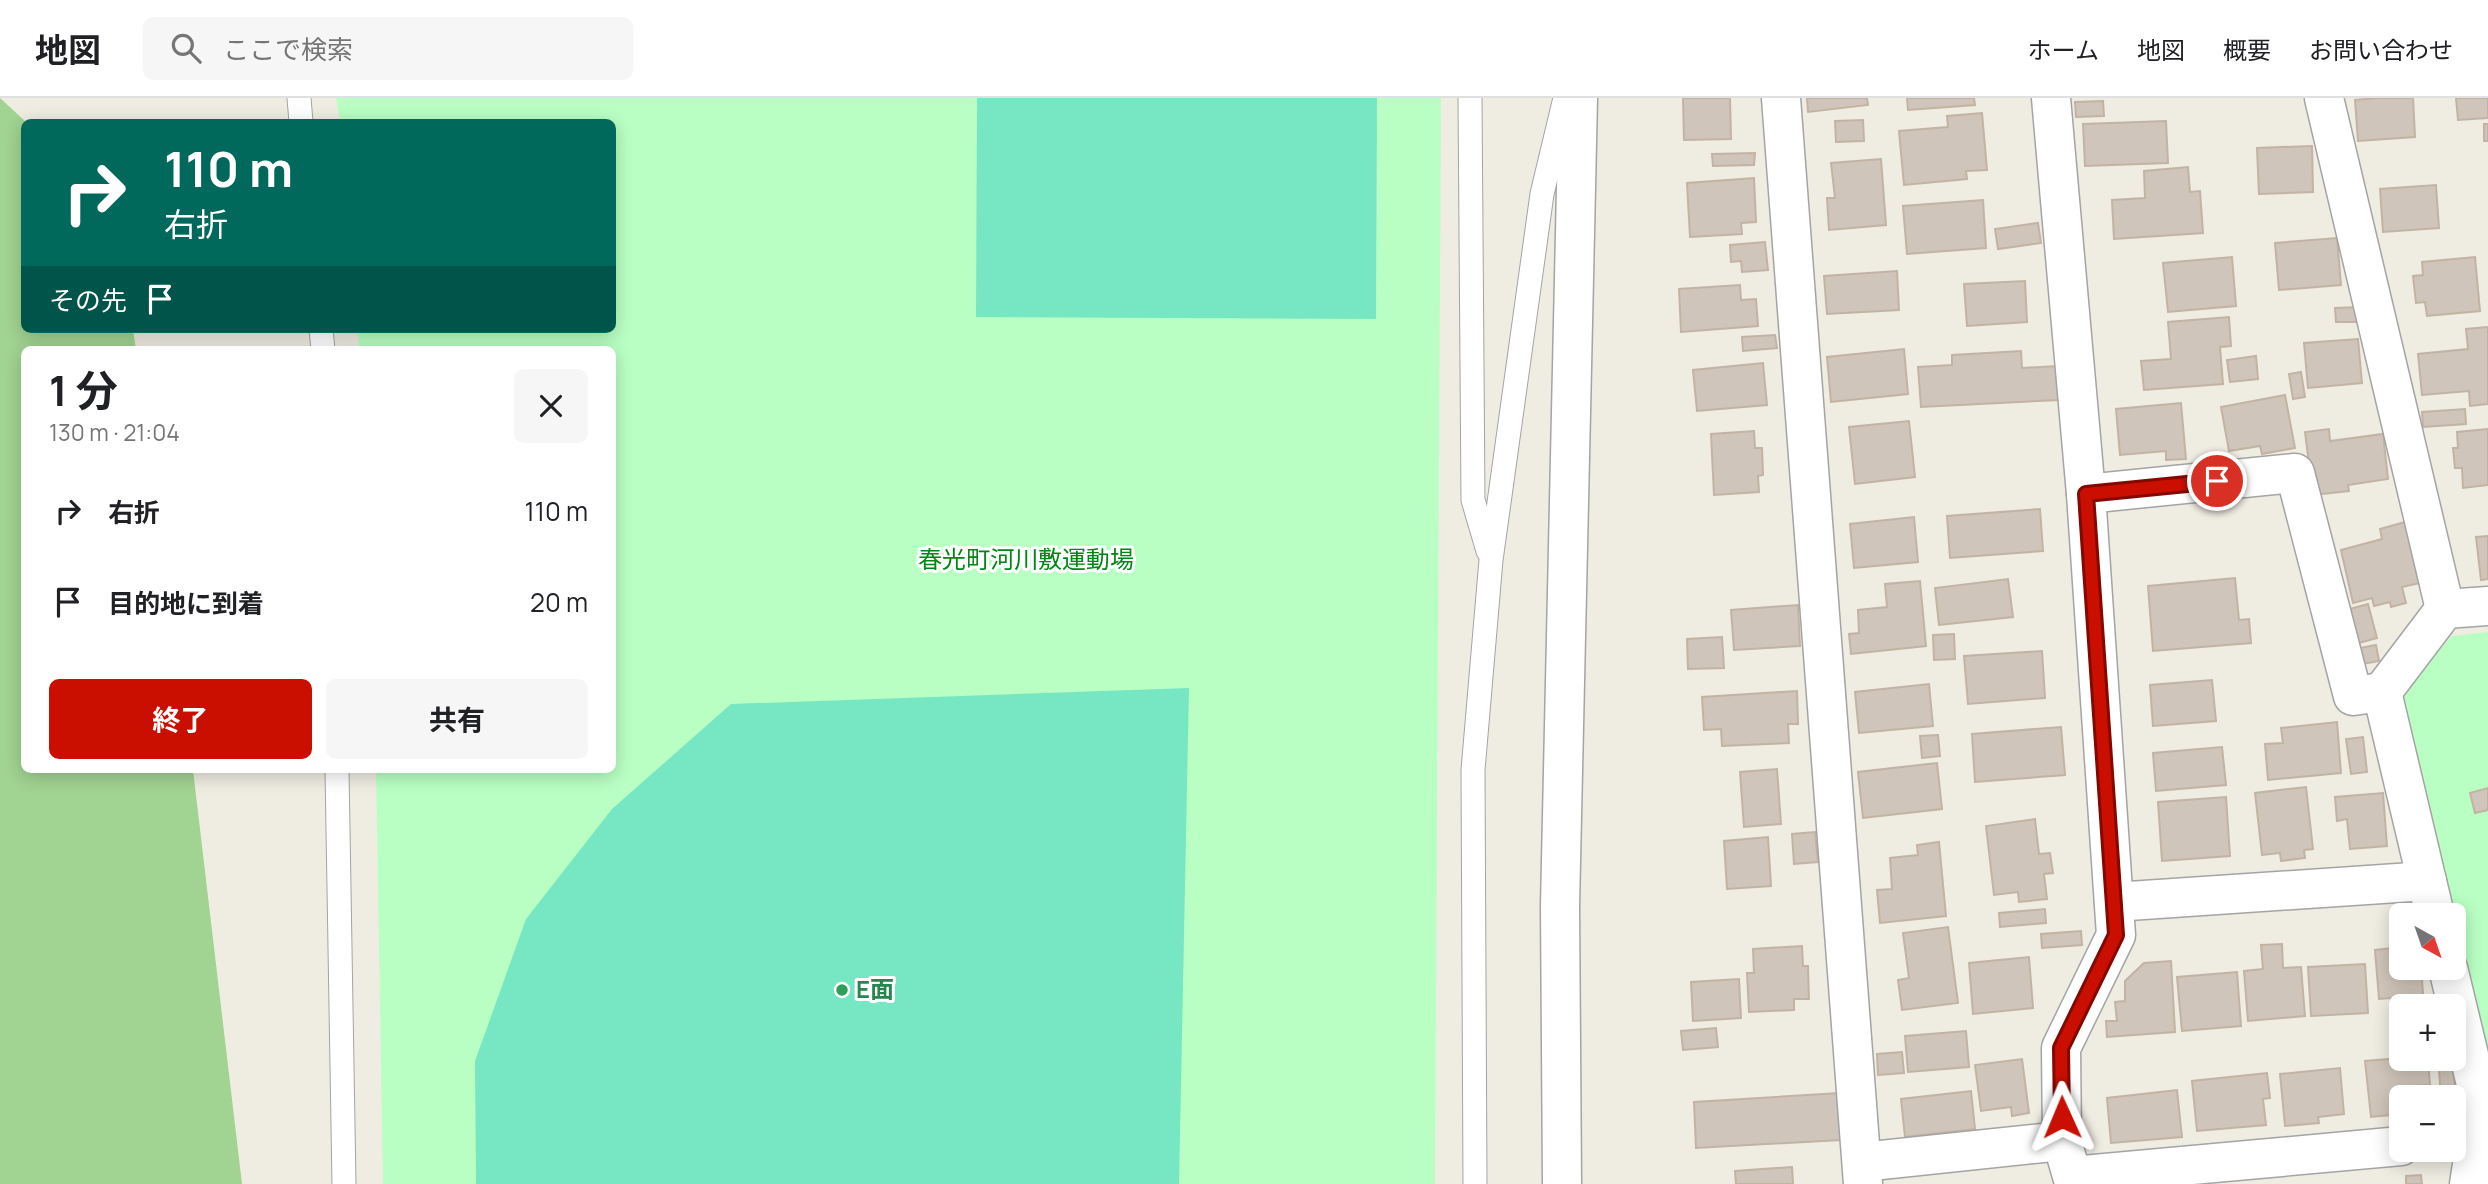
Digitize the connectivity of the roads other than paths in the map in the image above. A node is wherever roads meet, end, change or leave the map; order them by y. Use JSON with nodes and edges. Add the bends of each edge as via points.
{"nodes":[{"id":1,"x":299,"y":98,"type":"edge"},
{"id":2,"x":1470,"y":98,"type":"edge"},
{"id":3,"x":1565,"y":98,"type":"edge"},
{"id":4,"x":1578,"y":98,"type":"edge"},
{"id":5,"x":1781,"y":98,"type":"edge"},
{"id":6,"x":2052,"y":98,"type":"edge"},
{"id":7,"x":2324,"y":98,"type":"edge"},
{"id":8,"x":302,"y":119,"type":"edge"},
{"id":9,"x":2086,"y":494,"type":"junction"},
{"id":10,"x":1491,"y":560,"type":"junction"},
{"id":11,"x":2488,"y":606,"type":"edge"},
{"id":12,"x":2445,"y":610,"type":"junction"},
{"id":13,"x":2382,"y":692,"type":"junction"},
{"id":14,"x":337,"y":773,"type":"edge"},
{"id":15,"x":2431,"y":898,"type":"edge"},
{"id":16,"x":2114,"y":902,"type":"junction"},
{"id":17,"x":2450,"y":980,"type":"edge"},
{"id":18,"x":2474,"y":1123,"type":"edge"},
{"id":19,"x":2062,"y":1141,"type":"junction"},
{"id":20,"x":2389,"y":1147,"type":"edge"},
{"id":21,"x":1862,"y":1173,"type":"edge"},
{"id":22,"x":344,"y":1184,"type":"edge"},
{"id":23,"x":1475,"y":1184,"type":"edge"},
{"id":24,"x":1562,"y":1184,"type":"edge"},
{"id":25,"x":2469,"y":1184,"type":"edge"}],
"edges":[{"from":1,"to":8,"type":"lane"},
{"from":2,"to":10,"type":"lane","via":[[1473,500]]},
{"from":3,"to":10,"type":"lane","via":[[1542,194]]},
{"from":4,"to":24,"type":"street","via":[[1560,906]]},
{"from":5,"to":21,"type":"street"},
{"from":6,"to":9,"type":"street"},
{"from":7,"to":12,"type":"street"},
{"from":9,"to":13,"type":"street","via":[[2295,473],[2353,696]]},
{"from":9,"to":16,"type":"street"},
{"from":10,"to":23,"type":"lane","via":[[1473,770]]},
{"from":11,"to":12,"type":"street"},
{"from":12,"to":13,"type":"street"},
{"from":13,"to":15,"type":"street"},
{"from":14,"to":22,"type":"lane"},
{"from":15,"to":16,"type":"street"},
{"from":16,"to":19,"type":"street","via":[[2116,935],[2061,1048]]},
{"from":17,"to":18,"type":"street"},
{"from":18,"to":25,"type":"street"},
{"from":19,"to":20,"type":"street","via":[[2072,1175]]},
{"from":19,"to":21,"type":"street"}]}
